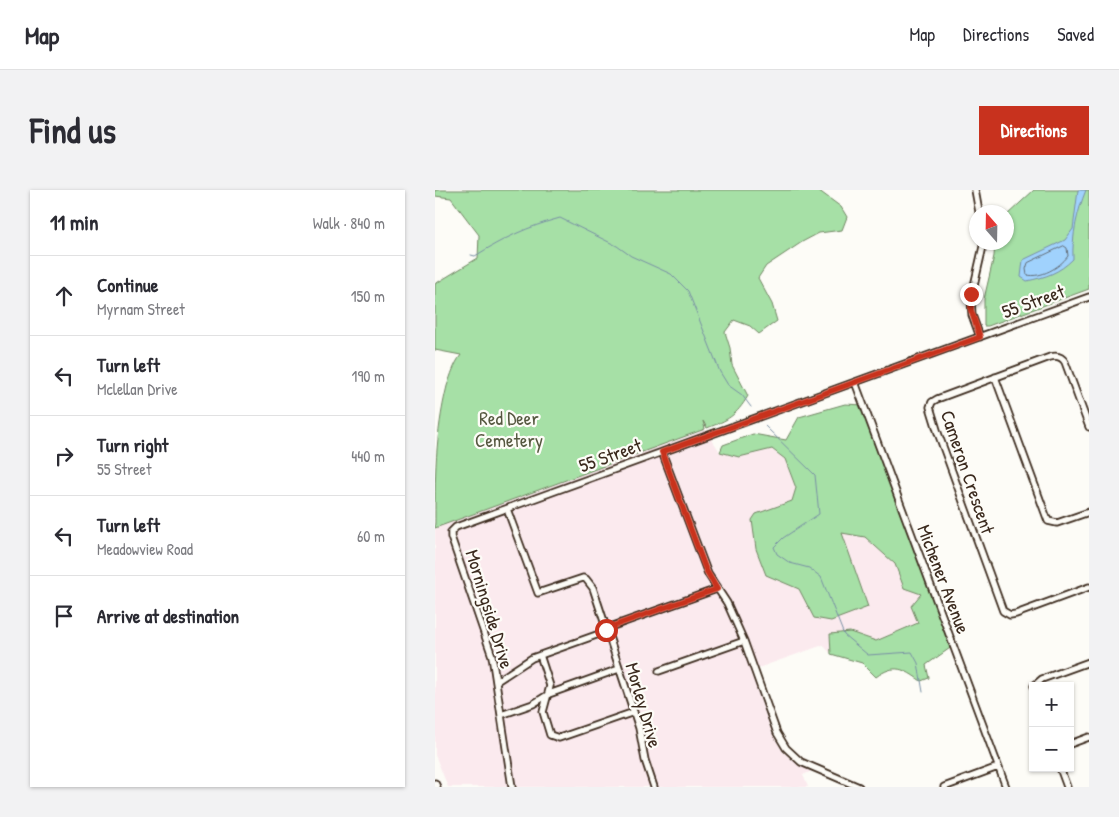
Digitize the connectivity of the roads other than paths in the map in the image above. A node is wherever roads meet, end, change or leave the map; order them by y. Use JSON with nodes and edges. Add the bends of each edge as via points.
{"nodes":[{"id":1,"x":975,"y":190,"type":"edge"},
{"id":2,"x":978,"y":205,"type":"edge"},
{"id":3,"x":982,"y":250,"type":"edge"},
{"id":4,"x":1089,"y":296,"type":"edge"},
{"id":5,"x":980,"y":337,"type":"junction"},
{"id":6,"x":995,"y":377,"type":"junction"},
{"id":7,"x":855,"y":382,"type":"junction"},
{"id":8,"x":1089,"y":427,"type":"edge"},
{"id":9,"x":662,"y":452,"type":"junction"},
{"id":10,"x":507,"y":508,"type":"junction"},
{"id":11,"x":1089,"y":512,"type":"edge"},
{"id":12,"x":452,"y":530,"type":"joint"},
{"id":13,"x":1089,"y":587,"type":"edge"},
{"id":14,"x":717,"y":589,"type":"junction"},
{"id":15,"x":606,"y":630,"type":"junction"},
{"id":16,"x":744,"y":641,"type":"junction"},
{"id":17,"x":540,"y":655,"type":"junction"},
{"id":18,"x":1089,"y":662,"type":"edge"},
{"id":19,"x":619,"y":669,"type":"junction"},
{"id":20,"x":659,"y":671,"type":"dead end"},
{"id":21,"x":497,"y":681,"type":"junction"},
{"id":22,"x":1039,"y":682,"type":"edge"},
{"id":23,"x":549,"y":694,"type":"junction"},
{"id":24,"x":634,"y":712,"type":"junction"},
{"id":25,"x":501,"y":715,"type":"junction"},
{"id":26,"x":1089,"y":737,"type":"edge"},
{"id":27,"x":1074,"y":743,"type":"edge"},
{"id":28,"x":998,"y":767,"type":"junction"},
{"id":29,"x":1061,"y":772,"type":"edge"},
{"id":30,"x":435,"y":783,"type":"edge"},
{"id":31,"x":437,"y":787,"type":"edge"},
{"id":32,"x":512,"y":787,"type":"edge"},
{"id":33,"x":654,"y":787,"type":"edge"},
{"id":34,"x":859,"y":787,"type":"edge"},
{"id":35,"x":944,"y":787,"type":"edge"},
{"id":36,"x":1006,"y":787,"type":"edge"},
{"id":37,"x":1067,"y":787,"type":"edge"}],
"edges":[{"from":1,"to":2,"type":"street"},
{"from":3,"to":5,"type":"street","via":[[971,299],[972,315]]},
{"from":4,"to":5,"type":"street","name":"55 Street"},
{"from":5,"to":7,"type":"street","name":"55 Street"},
{"from":6,"to":8,"type":"street","name":"Cameron Crescent","via":[[1050,357],[1060,357],[1065,362]]},
{"from":6,"to":11,"type":"street","via":[[1048,520],[1057,523]]},
{"from":6,"to":13,"type":"street","name":"Cameron Crescent","via":[[937,398],[930,410],[1001,608],[1007,614],[1016,614]]},
{"from":7,"to":9,"type":"street","name":"55 Street"},
{"from":7,"to":28,"type":"street","name":"Michener Avenue"},
{"from":9,"to":10,"type":"street","name":"55 Street"},
{"from":9,"to":14,"type":"street","via":[[706,570]]},
{"from":10,"to":12,"type":"street","name":"55 Street"},
{"from":10,"to":15,"type":"street","name":"Morley Drive","via":[[538,593],[585,578],[593,588]]},
{"from":12,"to":21,"type":"street","name":"Morningside Drive","via":[[451,537],[492,656]]},
{"from":14,"to":15,"type":"street"},
{"from":14,"to":16,"type":"street"},
{"from":15,"to":17,"type":"street"},
{"from":15,"to":19,"type":"street","name":"Morley Drive"},
{"from":16,"to":20,"type":"street"},
{"from":16,"to":34,"type":"street","via":[[778,736],[789,752],[801,762]]},
{"from":17,"to":21,"type":"street","via":[[530,658]]},
{"from":17,"to":23,"type":"street","via":[[550,685]]},
{"from":18,"to":22,"type":"street"},
{"from":19,"to":23,"type":"street"},
{"from":19,"to":24,"type":"street","name":"Morley Drive"},
{"from":21,"to":25,"type":"street","name":"Morningside Drive"},
{"from":23,"to":24,"type":"street","via":[[543,716],[550,734],[559,738]]},
{"from":23,"to":25,"type":"street","via":[[533,704]]},
{"from":24,"to":33,"type":"street","name":"Morley Drive"},
{"from":25,"to":32,"type":"street","name":"Morningside Drive"},
{"from":26,"to":27,"type":"street"},
{"from":28,"to":35,"type":"street"},
{"from":28,"to":36,"type":"street","name":"Michener Avenue"},
{"from":29,"to":37,"type":"street"},
{"from":30,"to":31,"type":"street"}]}
